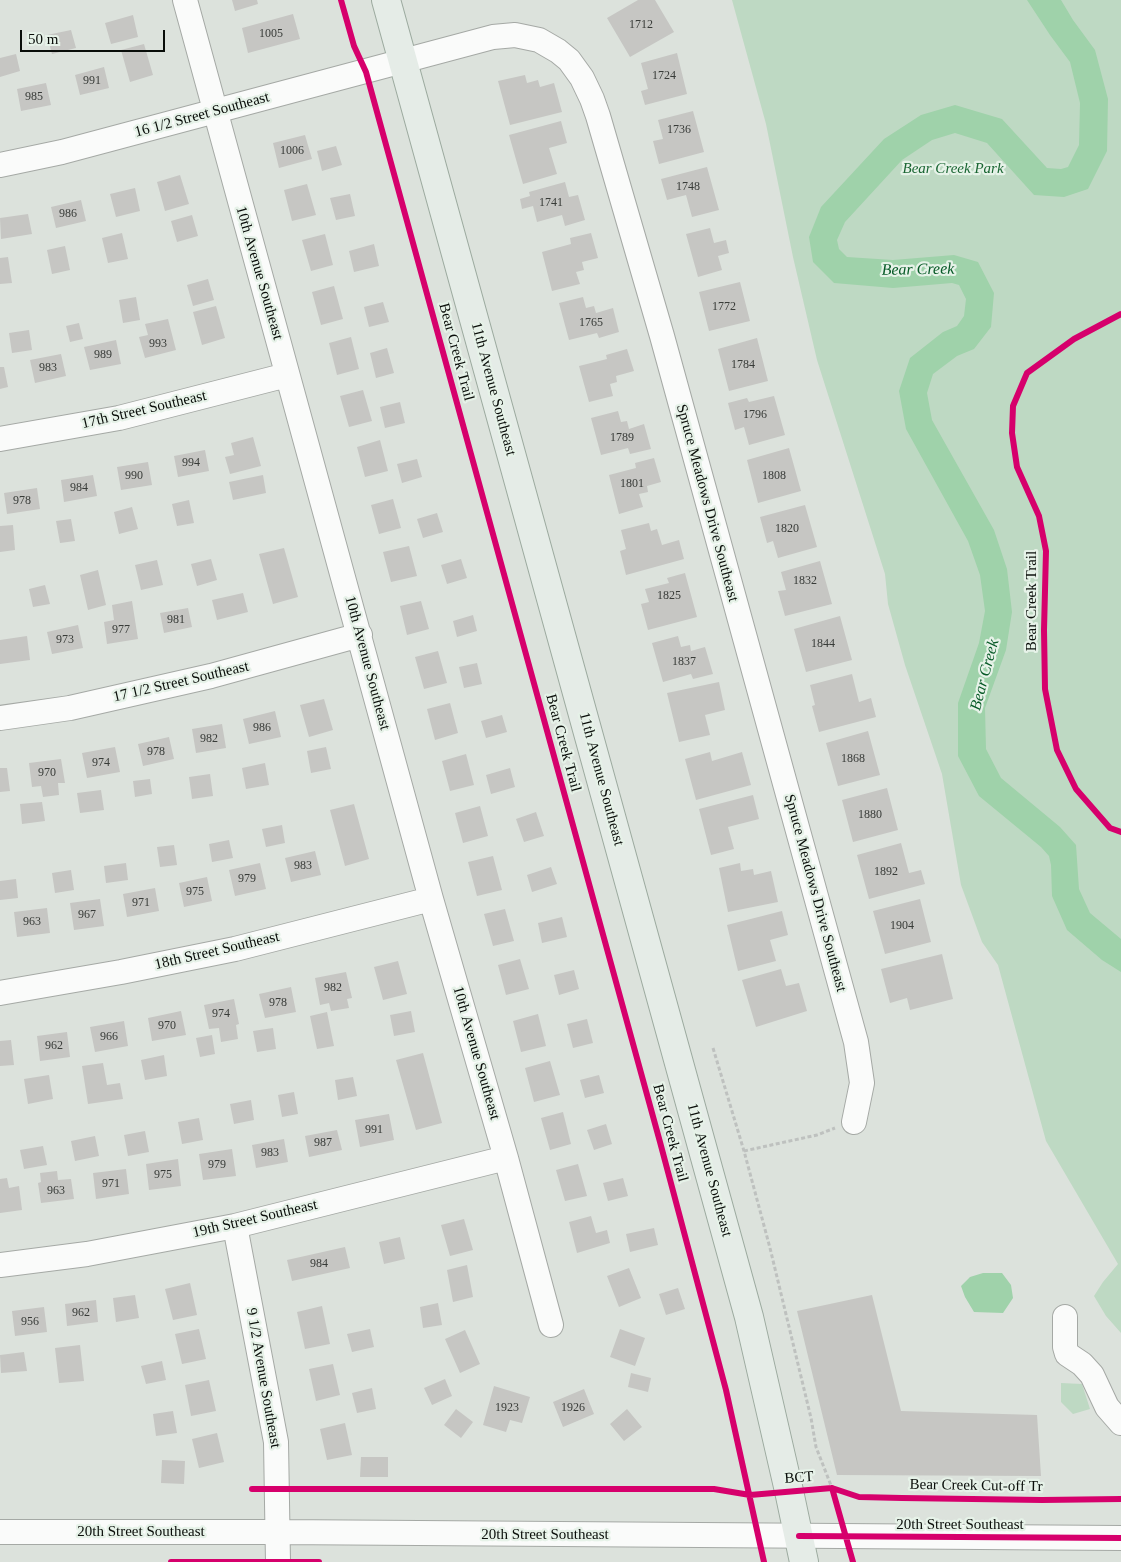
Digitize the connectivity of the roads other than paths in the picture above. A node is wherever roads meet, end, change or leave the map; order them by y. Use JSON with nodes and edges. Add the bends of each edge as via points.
{"nodes":[{"id":1,"x":185,"y":0,"type":"edge"},
{"id":2,"x":386,"y":0,"type":"edge"},
{"id":3,"x":403,"y":62,"type":"junction"},
{"id":4,"x":214,"y":112,"type":"junction"},
{"id":5,"x":0,"y":165,"type":"edge"},
{"id":6,"x":287,"y":374,"type":"junction"},
{"id":7,"x":0,"y":439,"type":"edge"},
{"id":8,"x":360,"y":635,"type":"junction"},
{"id":9,"x":0,"y":718,"type":"edge"},
{"id":10,"x":431,"y":899,"type":"junction"},
{"id":11,"x":0,"y":993,"type":"edge"},
{"id":12,"x":854,"y":1122,"type":"road end"},
{"id":13,"x":506,"y":1158,"type":"junction"},
{"id":14,"x":234,"y":1226,"type":"junction"},
{"id":15,"x":0,"y":1265,"type":"edge"},
{"id":16,"x":1065,"y":1317,"type":"dead end"},
{"id":17,"x":551,"y":1325,"type":"dead end"},
{"id":18,"x":1121,"y":1423,"type":"edge"},
{"id":19,"x":0,"y":1532,"type":"edge"},
{"id":20,"x":278,"y":1532,"type":"junction"},
{"id":21,"x":1121,"y":1538,"type":"edge"},
{"id":22,"x":801,"y":1549,"type":"edge"},
{"id":23,"x":278,"y":1562,"type":"edge"}],
"edges":[{"from":1,"to":4,"type":"street","name":"10th Avenue Southeast"},
{"from":2,"to":3,"type":"main road","name":"11th Avenue Southeast"},
{"from":3,"to":4,"type":"street","name":"16 1/2 Street Southeast"},
{"from":3,"to":12,"type":"street","name":"Spruce Meadows Drive Southeast","via":[[493,37],[524,36],[547,44],[569,60],[592,99],[662,336],[856,1042],[862,1083]]},
{"from":3,"to":22,"type":"main road","name":"11th Avenue Southeast","via":[[749,1317]]},
{"from":4,"to":5,"type":"street","name":"16 1/2 Street Southeast"},
{"from":4,"to":6,"type":"street","name":"10th Avenue Southeast"},
{"from":6,"to":7,"type":"street","name":"17th Street Southeast","via":[[119,418]]},
{"from":6,"to":8,"type":"street","name":"10th Avenue Southeast"},
{"from":8,"to":9,"type":"street","name":"17 1/2 Street Southeast","via":[[211,676],[70,708]]},
{"from":8,"to":10,"type":"street","name":"10th Avenue Southeast"},
{"from":10,"to":11,"type":"street","name":"18th Street Southeast","via":[[235,949]]},
{"from":10,"to":13,"type":"street","name":"10th Avenue Southeast"},
{"from":13,"to":14,"type":"street","name":"19th Street Southeast"},
{"from":13,"to":17,"type":"street","name":"10th Avenue Southeast"},
{"from":14,"to":15,"type":"street","name":"19th Street Southeast","via":[[87,1254]]},
{"from":14,"to":20,"type":"street","name":"9 1/2 Avenue Southeast","via":[[276,1442]]},
{"from":16,"to":18,"type":"street","via":[[1067,1354],[1092,1375],[1107,1407]]},
{"from":19,"to":20,"type":"street","name":"20th Street Southeast"},
{"from":20,"to":22,"type":"street","name":"20th Street Southeast","via":[[758,1536]]},
{"from":20,"to":23,"type":"street","name":"9 1/2 Avenue Southeast"},
{"from":21,"to":22,"type":"street","name":"20th Street Southeast"}]}
